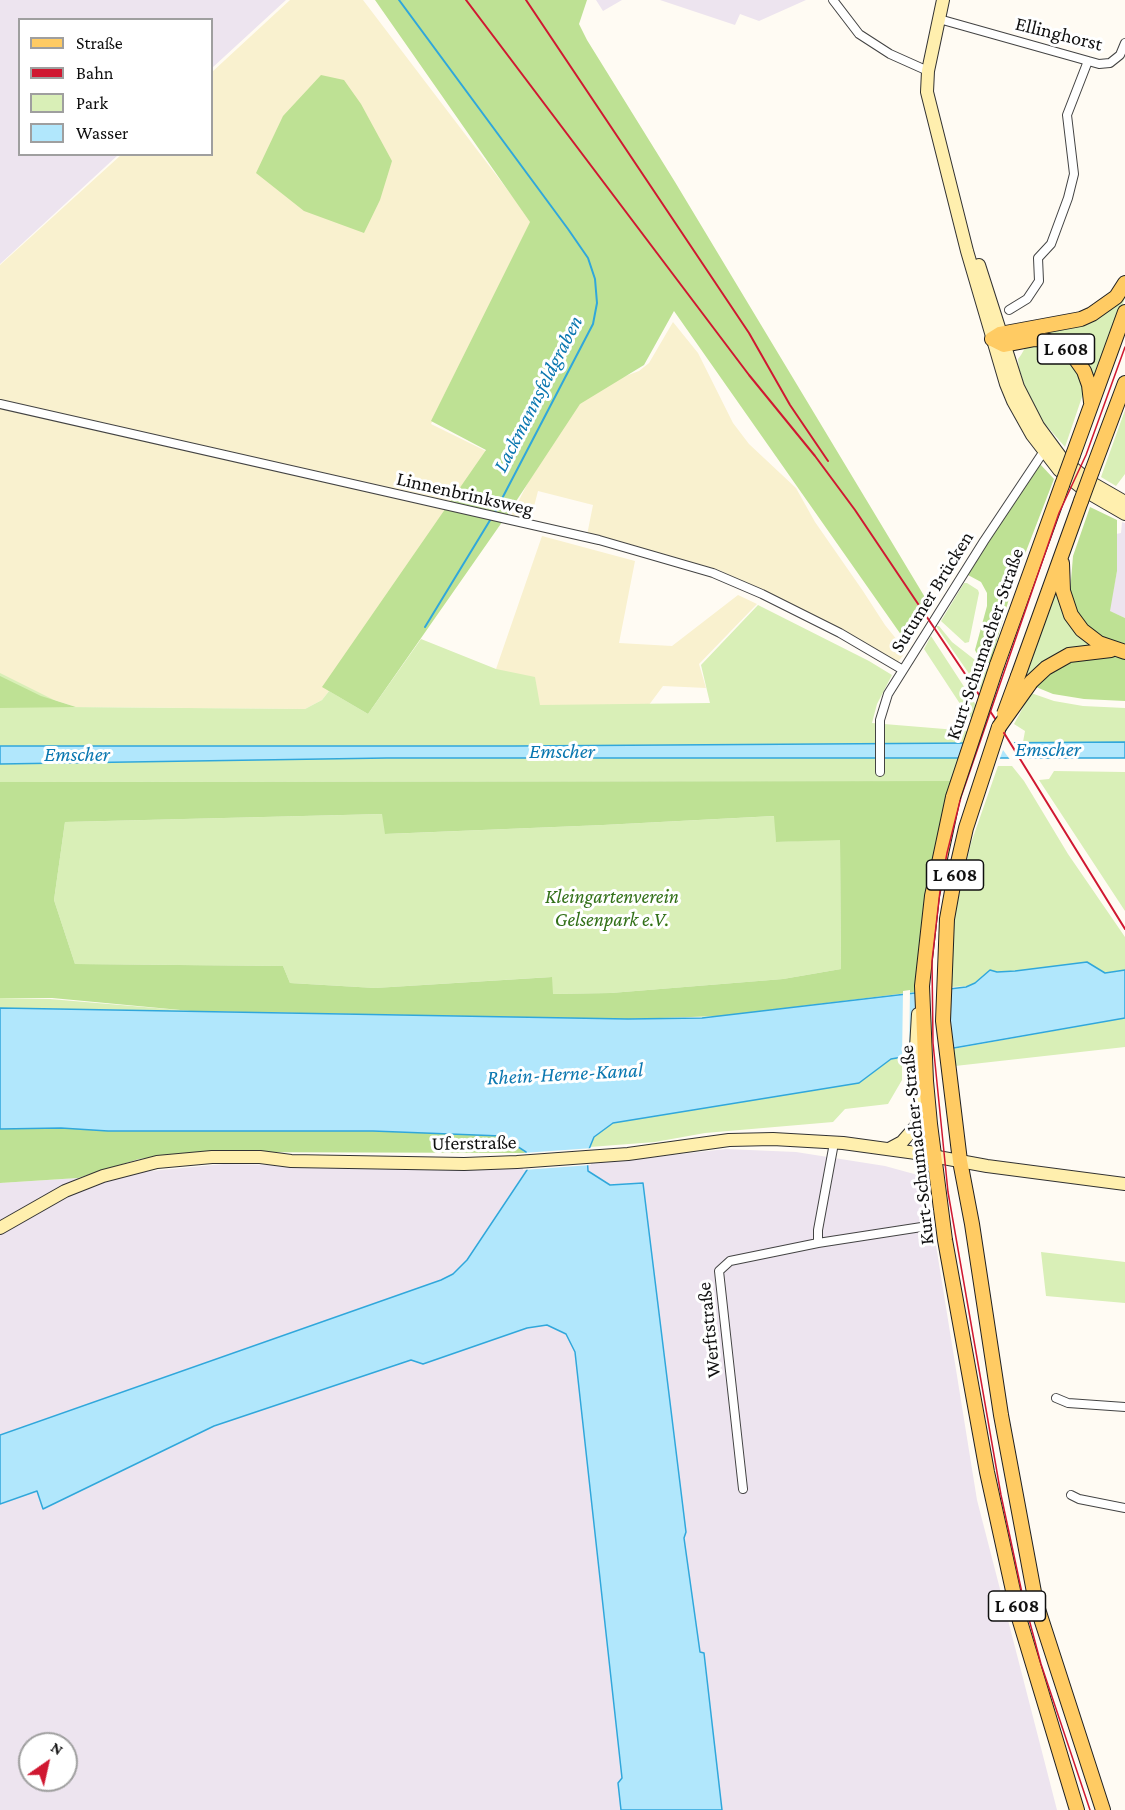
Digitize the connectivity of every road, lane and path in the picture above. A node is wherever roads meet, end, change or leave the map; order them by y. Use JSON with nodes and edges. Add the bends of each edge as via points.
{"nodes":[{"id":1,"x":833,"y":0,"type":"edge"},
{"id":2,"x":943,"y":0,"type":"edge"},
{"id":3,"x":939,"y":19,"type":"junction"},
{"id":4,"x":1125,"y":43,"type":"edge"},
{"id":5,"x":1088,"y":61,"type":"junction"},
{"id":6,"x":928,"y":71,"type":"junction"},
{"id":7,"x":1125,"y":282,"type":"edge"},
{"id":8,"x":1009,"y":310,"type":"dead end"},
{"id":9,"x":1125,"y":312,"type":"edge"},
{"id":10,"x":999,"y":339,"type":"junction"},
{"id":11,"x":1125,"y":383,"type":"edge"},
{"id":12,"x":0,"y":404,"type":"edge"},
{"id":13,"x":1091,"y":406,"type":"junction"},
{"id":14,"x":1047,"y":447,"type":"junction"},
{"id":15,"x":1124,"y":508,"type":"edge"},
{"id":16,"x":1062,"y":555,"type":"junction"},
{"id":17,"x":1121,"y":651,"type":"edge"},
{"id":18,"x":903,"y":670,"type":"junction"},
{"id":19,"x":999,"y":727,"type":"junction"},
{"id":20,"x":880,"y":772,"type":"dead end"},
{"id":21,"x":920,"y":1063,"type":"junction"},
{"id":22,"x":834,"y":1143,"type":"junction"},
{"id":23,"x":889,"y":1149,"type":"junction"},
{"id":24,"x":934,"y":1155,"type":"junction"},
{"id":25,"x":960,"y":1161,"type":"junction"},
{"id":26,"x":1125,"y":1185,"type":"edge"},
{"id":27,"x":928,"y":1226,"type":"dead end"},
{"id":28,"x":0,"y":1228,"type":"edge"},
{"id":29,"x":818,"y":1243,"type":"junction"},
{"id":30,"x":1056,"y":1398,"type":"dead end"},
{"id":31,"x":1125,"y":1407,"type":"edge"},
{"id":32,"x":743,"y":1489,"type":"dead end"},
{"id":33,"x":1071,"y":1495,"type":"dead end"},
{"id":34,"x":1125,"y":1508,"type":"edge"},
{"id":35,"x":1077,"y":1810,"type":"edge"},
{"id":36,"x":1103,"y":1810,"type":"edge"}],
"edges":[{"from":1,"to":6,"type":"street","via":[[859,34]]},
{"from":2,"to":3,"type":"main road"},
{"from":3,"to":5,"type":"street","name":"Ellinghorst"},
{"from":3,"to":6,"type":"main road"},
{"from":4,"to":5,"type":"street","name":"Ellinghorst","via":[[1120,55],[1110,63]]},
{"from":5,"to":8,"type":"street","via":[[1067,115],[1072,186],[1051,244],[1038,258],[1039,281],[1027,299]]},
{"from":6,"to":10,"type":"main road","via":[[928,101],[967,251]]},
{"from":7,"to":10,"type":"main road","number":"L 608","via":[[1116,297],[1081,319]]},
{"from":9,"to":13,"type":"main road","name":"Kurt-Schumacher-Straße","number":"L 608"},
{"from":10,"to":13,"type":"main road","number":"L 608","via":[[1045,340],[1064,347],[1084,371]]},
{"from":10,"to":14,"type":"main road","via":[[1013,401],[1032,435]]},
{"from":11,"to":16,"type":"main road","name":"Kurt-Schumacher-Straße","number":"L 608","bridge":true},
{"from":12,"to":18,"type":"street","name":"Linnenbrinksweg","via":[[599,540],[713,573],[840,633]]},
{"from":13,"to":21,"type":"main road","name":"Kurt-Schumacher-Straße","number":"L 608","bridge":true,"via":[[953,796],[932,896],[922,986]]},
{"from":14,"to":15,"type":"main road","via":[[1059,470],[1072,482]]},
{"from":14,"to":18,"type":"street","name":"Sutumer Brücken"},
{"from":16,"to":17,"type":"main road","number":"L 608","via":[[1063,591],[1071,615],[1099,643]]},
{"from":16,"to":19,"type":"main road","name":"Kurt-Schumacher-Straße","number":"L 608","bridge":true},
{"from":17,"to":19,"type":"main road","number":"L 608","bridge":true,"via":[[1070,655],[1046,668],[1031,682]]},
{"from":18,"to":20,"type":"street","name":"Sutumer Brücken","via":[[885,700]]},
{"from":19,"to":25,"type":"main road","name":"Kurt-Schumacher-Straße","number":"L 608","via":[[976,797],[947,919],[942,1021]]},
{"from":21,"to":23,"type":"main road","via":[[917,1125],[902,1142]]},
{"from":21,"to":24,"type":"main road","name":"Kurt-Schumacher-Straße","number":"L 608"},
{"from":22,"to":23,"type":"main road","name":"Uferstraße"},
{"from":22,"to":28,"type":"main road","name":"Uferstraße","via":[[747,1139],[595,1157],[464,1164],[260,1157],[174,1160],[128,1168],[84,1183]]},
{"from":22,"to":29,"type":"street"},
{"from":23,"to":24,"type":"main road","name":"Uferstraße"},
{"from":24,"to":25,"type":"main road","name":"Uferstraße"},
{"from":24,"to":35,"type":"main road","name":"Kurt-Schumacher-Straße","number":"L 608","via":[[947,1251],[989,1484],[1019,1618]]},
{"from":25,"to":26,"type":"main road","name":"Uferstraße"},
{"from":25,"to":36,"type":"main road","name":"Kurt-Schumacher-Straße","number":"L 608","via":[[1036,1603]]},
{"from":27,"to":29,"type":"street","name":"Werftstraße"},
{"from":29,"to":32,"type":"street","name":"Werftstraße","via":[[730,1261],[719,1271]]},
{"from":30,"to":31,"type":"street","via":[[1068,1403]]},
{"from":33,"to":34,"type":"street"}]}
